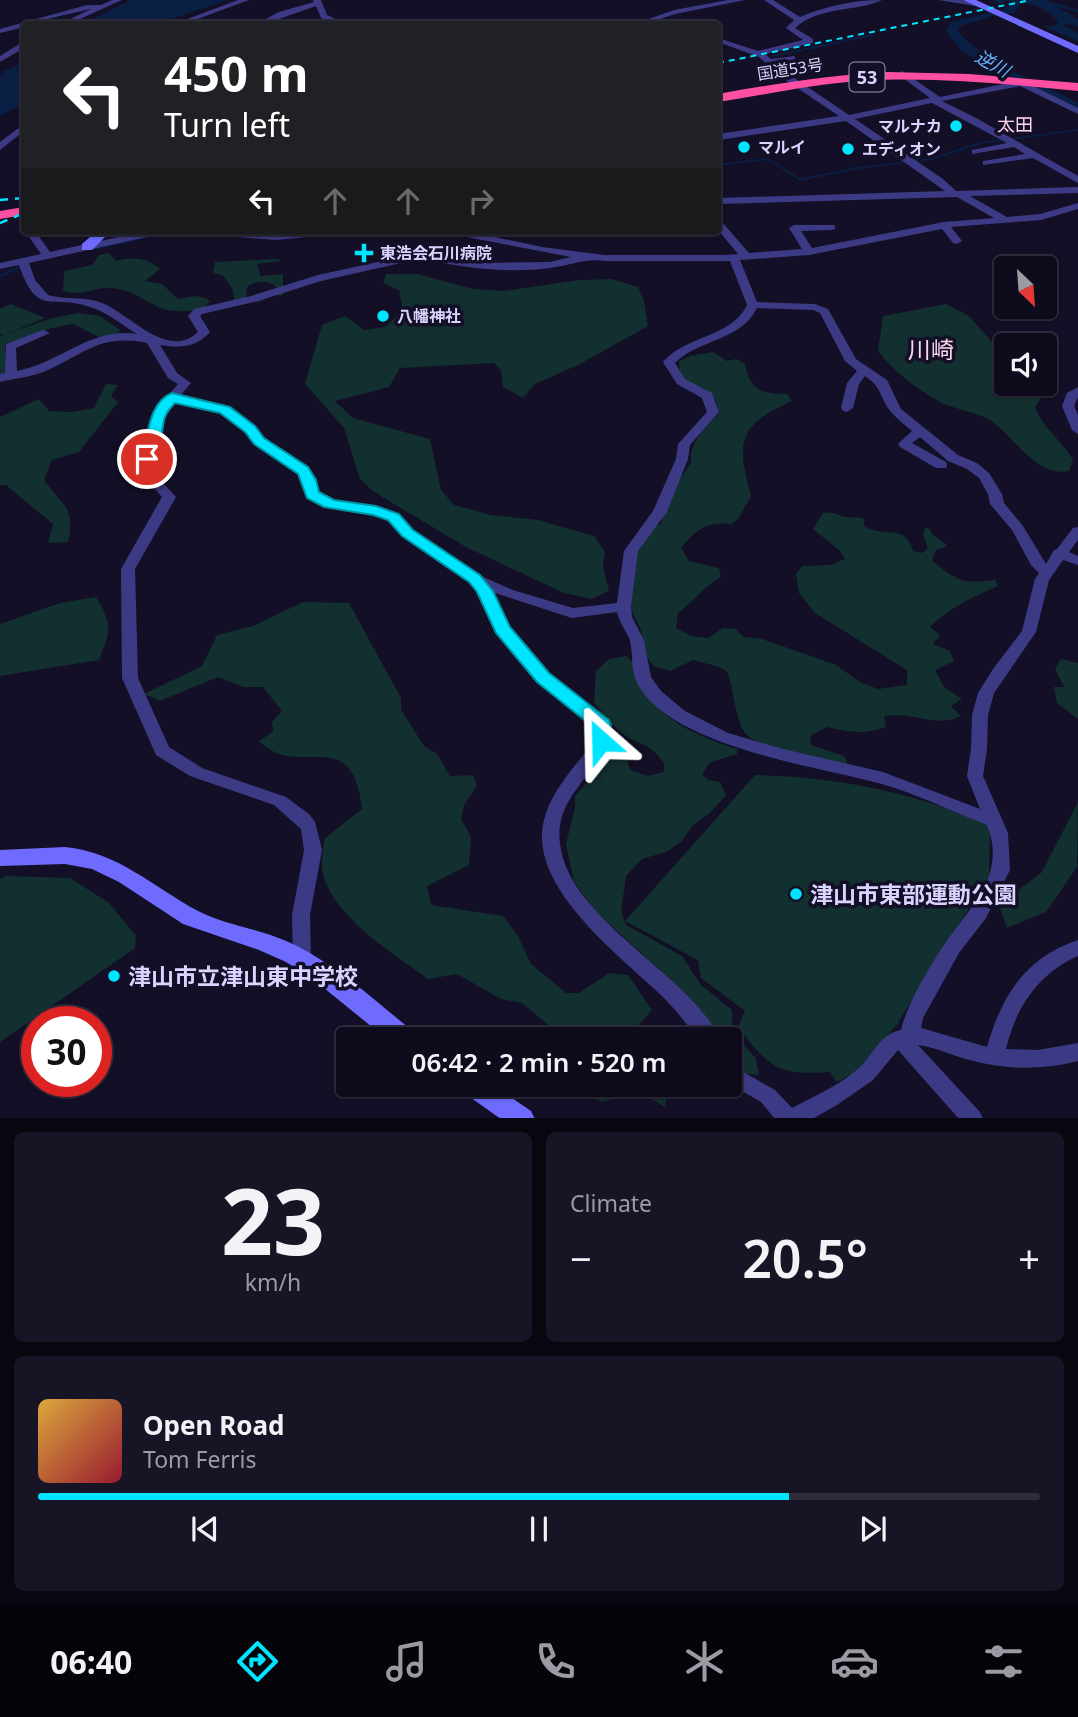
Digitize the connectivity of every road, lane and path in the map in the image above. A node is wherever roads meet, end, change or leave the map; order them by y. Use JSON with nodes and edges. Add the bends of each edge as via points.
{"nodes":[{"id":1,"x":118,"y":0,"type":"edge"},
{"id":2,"x":245,"y":0,"type":"edge"},
{"id":3,"x":741,"y":0,"type":"edge"},
{"id":4,"x":768,"y":0,"type":"edge"},
{"id":5,"x":877,"y":0,"type":"edge"},
{"id":6,"x":942,"y":0,"type":"edge"},
{"id":7,"x":317,"y":1,"type":"edge"},
{"id":8,"x":972,"y":2,"type":"edge"},
{"id":9,"x":100,"y":7,"type":"junction"},
{"id":10,"x":276,"y":16,"type":"junction"},
{"id":11,"x":332,"y":20,"type":"edge"},
{"id":12,"x":36,"y":21,"type":"edge"},
{"id":13,"x":70,"y":21,"type":"edge"},
{"id":14,"x":186,"y":21,"type":"edge"},
{"id":15,"x":266,"y":21,"type":"edge"},
{"id":16,"x":296,"y":21,"type":"dead end"},
{"id":17,"x":652,"y":21,"type":"edge"},
{"id":18,"x":801,"y":21,"type":"junction"},
{"id":19,"x":21,"y":25,"type":"edge"},
{"id":20,"x":0,"y":31,"type":"edge"},
{"id":21,"x":721,"y":41,"type":"edge"},
{"id":22,"x":21,"y":47,"type":"edge"},
{"id":23,"x":1078,"y":50,"type":"edge"},
{"id":24,"x":759,"y":53,"type":"junction"},
{"id":25,"x":792,"y":58,"type":"dead end"},
{"id":26,"x":0,"y":60,"type":"edge"},
{"id":27,"x":771,"y":61,"type":"junction"},
{"id":28,"x":903,"y":74,"type":"junction"},
{"id":29,"x":1024,"y":81,"type":"junction"},
{"id":30,"x":795,"y":83,"type":"junction"},
{"id":31,"x":1078,"y":86,"type":"edge"},
{"id":32,"x":721,"y":95,"type":"edge"},
{"id":33,"x":934,"y":100,"type":"junction"},
{"id":34,"x":1078,"y":111,"type":"edge"},
{"id":35,"x":847,"y":118,"type":"junction"},
{"id":36,"x":21,"y":129,"type":"edge"},
{"id":37,"x":721,"y":137,"type":"edge"},
{"id":38,"x":1015,"y":144,"type":"junction"},
{"id":39,"x":0,"y":146,"type":"edge"},
{"id":40,"x":975,"y":152,"type":"dead end"},
{"id":41,"x":1034,"y":155,"type":"junction"},
{"id":42,"x":986,"y":163,"type":"dead end"},
{"id":43,"x":1078,"y":180,"type":"edge"},
{"id":44,"x":1078,"y":190,"type":"edge"},
{"id":45,"x":956,"y":194,"type":"junction"},
{"id":46,"x":721,"y":201,"type":"edge"},
{"id":47,"x":1078,"y":206,"type":"edge"},
{"id":48,"x":21,"y":210,"type":"edge"},
{"id":49,"x":0,"y":213,"type":"edge"},
{"id":50,"x":1005,"y":220,"type":"junction"},
{"id":51,"x":944,"y":225,"type":"junction"},
{"id":52,"x":831,"y":227,"type":"dead end"},
{"id":53,"x":721,"y":229,"type":"edge"},
{"id":54,"x":33,"y":235,"type":"edge"},
{"id":55,"x":100,"y":235,"type":"edge"},
{"id":56,"x":142,"y":235,"type":"edge"},
{"id":57,"x":250,"y":235,"type":"edge"},
{"id":58,"x":297,"y":235,"type":"edge"},
{"id":59,"x":473,"y":235,"type":"edge"},
{"id":60,"x":957,"y":241,"type":"dead end"},
{"id":61,"x":87,"y":247,"type":"junction"},
{"id":62,"x":808,"y":252,"type":"junction"},
{"id":63,"x":47,"y":256,"type":"junction"},
{"id":64,"x":588,"y":256,"type":"junction"},
{"id":65,"x":739,"y":256,"type":"junction"},
{"id":66,"x":23,"y":261,"type":"junction"},
{"id":67,"x":0,"y":266,"type":"edge"},
{"id":68,"x":753,"y":305,"type":"junction"},
{"id":69,"x":44,"y":333,"type":"dead end"},
{"id":70,"x":150,"y":339,"type":"junction"},
{"id":71,"x":863,"y":371,"type":"junction"},
{"id":72,"x":6,"y":377,"type":"edge"},
{"id":73,"x":1078,"y":391,"type":"edge"},
{"id":74,"x":172,"y":398,"type":"junction"},
{"id":75,"x":847,"y":408,"type":"dead end"},
{"id":76,"x":921,"y":430,"type":"junction"},
{"id":77,"x":1078,"y":430,"type":"edge"},
{"id":78,"x":941,"y":465,"type":"dead end"},
{"id":79,"x":1078,"y":531,"type":"edge"},
{"id":80,"x":1059,"y":554,"type":"junction"},
{"id":81,"x":1078,"y":561,"type":"edge"},
{"id":82,"x":1046,"y":571,"type":"junction"},
{"id":83,"x":474,"y":578,"type":"junction"},
{"id":84,"x":624,"y":607,"type":"junction"},
{"id":85,"x":995,"y":821,"type":"junction"},
{"id":86,"x":0,"y":858,"type":"edge"},
{"id":87,"x":1078,"y":948,"type":"edge"},
{"id":88,"x":302,"y":960,"type":"junction"},
{"id":89,"x":389,"y":1027,"type":"edge"},
{"id":90,"x":700,"y":1027,"type":"edge"},
{"id":91,"x":906,"y":1037,"type":"junction"},
{"id":92,"x":1078,"y":1052,"type":"edge"},
{"id":93,"x":995,"y":1056,"type":"junction"},
{"id":94,"x":742,"y":1081,"type":"edge"},
{"id":95,"x":491,"y":1097,"type":"edge"},
{"id":96,"x":523,"y":1118,"type":"edge"},
{"id":97,"x":790,"y":1118,"type":"edge"},
{"id":98,"x":973,"y":1118,"type":"edge"}],
"edges":[{"from":1,"to":9,"type":"street"},
{"from":2,"to":14,"type":"street"},
{"from":3,"to":17,"type":"street","via":[[674,12]]},
{"from":4,"to":18,"type":"street"},
{"from":5,"to":18,"type":"street","via":[[830,8]]},
{"from":6,"to":8,"type":"street"},
{"from":7,"to":10,"type":"street"},
{"from":7,"to":11,"type":"street","via":[[324,16]]},
{"from":8,"to":23,"type":"street"},
{"from":9,"to":12,"type":"street"},
{"from":9,"to":13,"type":"street"},
{"from":10,"to":15,"type":"street"},
{"from":10,"to":16,"type":"street"},
{"from":18,"to":24,"type":"street","via":[[790,28],[810,41]]},
{"from":19,"to":20,"type":"street"},
{"from":21,"to":24,"type":"street"},
{"from":22,"to":26,"type":"street"},
{"from":24,"to":27,"type":"street"},
{"from":25,"to":27,"type":"street"},
{"from":27,"to":30,"type":"street"},
{"from":28,"to":29,"type":"highway","name":"国道53号","number":"53"},
{"from":28,"to":30,"type":"highway","name":"国道53号","number":"53"},
{"from":28,"to":33,"type":"street"},
{"from":29,"to":31,"type":"highway","name":"国道53号","number":"53"},
{"from":29,"to":33,"type":"street"},
{"from":29,"to":34,"type":"street"},
{"from":30,"to":32,"type":"highway","name":"国道53号","number":"53"},
{"from":30,"to":35,"type":"street"},
{"from":33,"to":35,"type":"street"},
{"from":33,"to":38,"type":"street"},
{"from":35,"to":37,"type":"street"},
{"from":35,"to":45,"type":"street"},
{"from":36,"to":39,"type":"street"},
{"from":38,"to":40,"type":"street"},
{"from":38,"to":41,"type":"street"},
{"from":41,"to":42,"type":"street"},
{"from":41,"to":43,"type":"street"},
{"from":44,"to":45,"type":"street"},
{"from":45,"to":46,"type":"street"},
{"from":45,"to":50,"type":"street"},
{"from":47,"to":50,"type":"street","via":[[1041,217]]},
{"from":48,"to":49,"type":"highway"},
{"from":50,"to":51,"type":"street"},
{"from":51,"to":60,"type":"street"},
{"from":51,"to":62,"type":"street"},
{"from":52,"to":62,"type":"street","via":[[794,228]]},
{"from":53,"to":65,"type":"street"},
{"from":54,"to":63,"type":"street"},
{"from":55,"to":61,"type":"street"},
{"from":56,"to":61,"type":"street"},
{"from":57,"to":58,"type":"street"},
{"from":59,"to":64,"type":"street"},
{"from":61,"to":63,"type":"street"},
{"from":62,"to":65,"type":"street"},
{"from":63,"to":66,"type":"street"},
{"from":64,"to":65,"type":"street","via":[[627,260]]},
{"from":64,"to":70,"type":"street","via":[[551,265],[473,266],[419,256],[198,311],[194,316],[204,332],[196,340],[162,344]]},
{"from":65,"to":68,"type":"street"},
{"from":66,"to":67,"type":"street"},
{"from":66,"to":70,"type":"street","via":[[36,293],[46,300],[94,304]]},
{"from":68,"to":71,"type":"street","via":[[821,309],[851,361]]},
{"from":68,"to":84,"type":"street","via":[[746,318],[676,353],[669,362],[680,383],[708,396],[713,412],[684,444],[660,512],[633,546]]},
{"from":69,"to":72,"type":"street","via":[[10,346]]},
{"from":70,"to":72,"type":"street","via":[[109,338],[41,369]]},
{"from":70,"to":74,"type":"street","via":[[167,367],[185,383]]},
{"from":71,"to":75,"type":"street","via":[[853,383]]},
{"from":71,"to":76,"type":"street","via":[[883,383],[897,412]]},
{"from":73,"to":77,"type":"street","via":[[1068,406]]},
{"from":74,"to":83,"type":"street","via":[[225,410],[259,441],[303,470],[312,494],[330,504],[394,517],[407,533]]},
{"from":74,"to":88,"type":"street","via":[[158,414],[144,471],[169,497],[128,569],[130,678],[162,751],[196,772],[280,801],[309,827],[313,850],[301,915]]},
{"from":76,"to":78,"type":"street","via":[[904,444]]},
{"from":76,"to":82,"type":"street","via":[[953,458],[984,476],[1035,562]]},
{"from":79,"to":80,"type":"street"},
{"from":80,"to":81,"type":"street"},
{"from":80,"to":82,"type":"street"},
{"from":82,"to":85,"type":"street","via":[[1029,632],[986,693],[980,715],[975,776]]},
{"from":83,"to":84,"type":"street","via":[[572,613]]},
{"from":83,"to":90,"type":"street","via":[[502,629],[543,677],[602,725],[601,741],[571,782],[552,821],[551,850],[563,877],[587,911]]},
{"from":84,"to":85,"type":"street","via":[[637,640],[643,678],[655,695],[691,722],[722,737],[783,755],[883,778]]},
{"from":85,"to":91,"type":"street","via":[[1001,870],[990,896],[952,948]]},
{"from":86,"to":88,"type":"street","via":[[85,858],[118,872],[191,918],[275,946]]},
{"from":87,"to":93,"type":"street","via":[[1039,970],[1027,984],[1001,1029]]},
{"from":88,"to":89,"type":"street"},
{"from":91,"to":93,"type":"street"},
{"from":91,"to":97,"type":"street","via":[[888,1046],[868,1073],[847,1088]]},
{"from":91,"to":98,"type":"street"},
{"from":92,"to":93,"type":"street","via":[[1034,1058]]},
{"from":94,"to":97,"type":"street","via":[[768,1096]]},
{"from":95,"to":96,"type":"street"}]}
